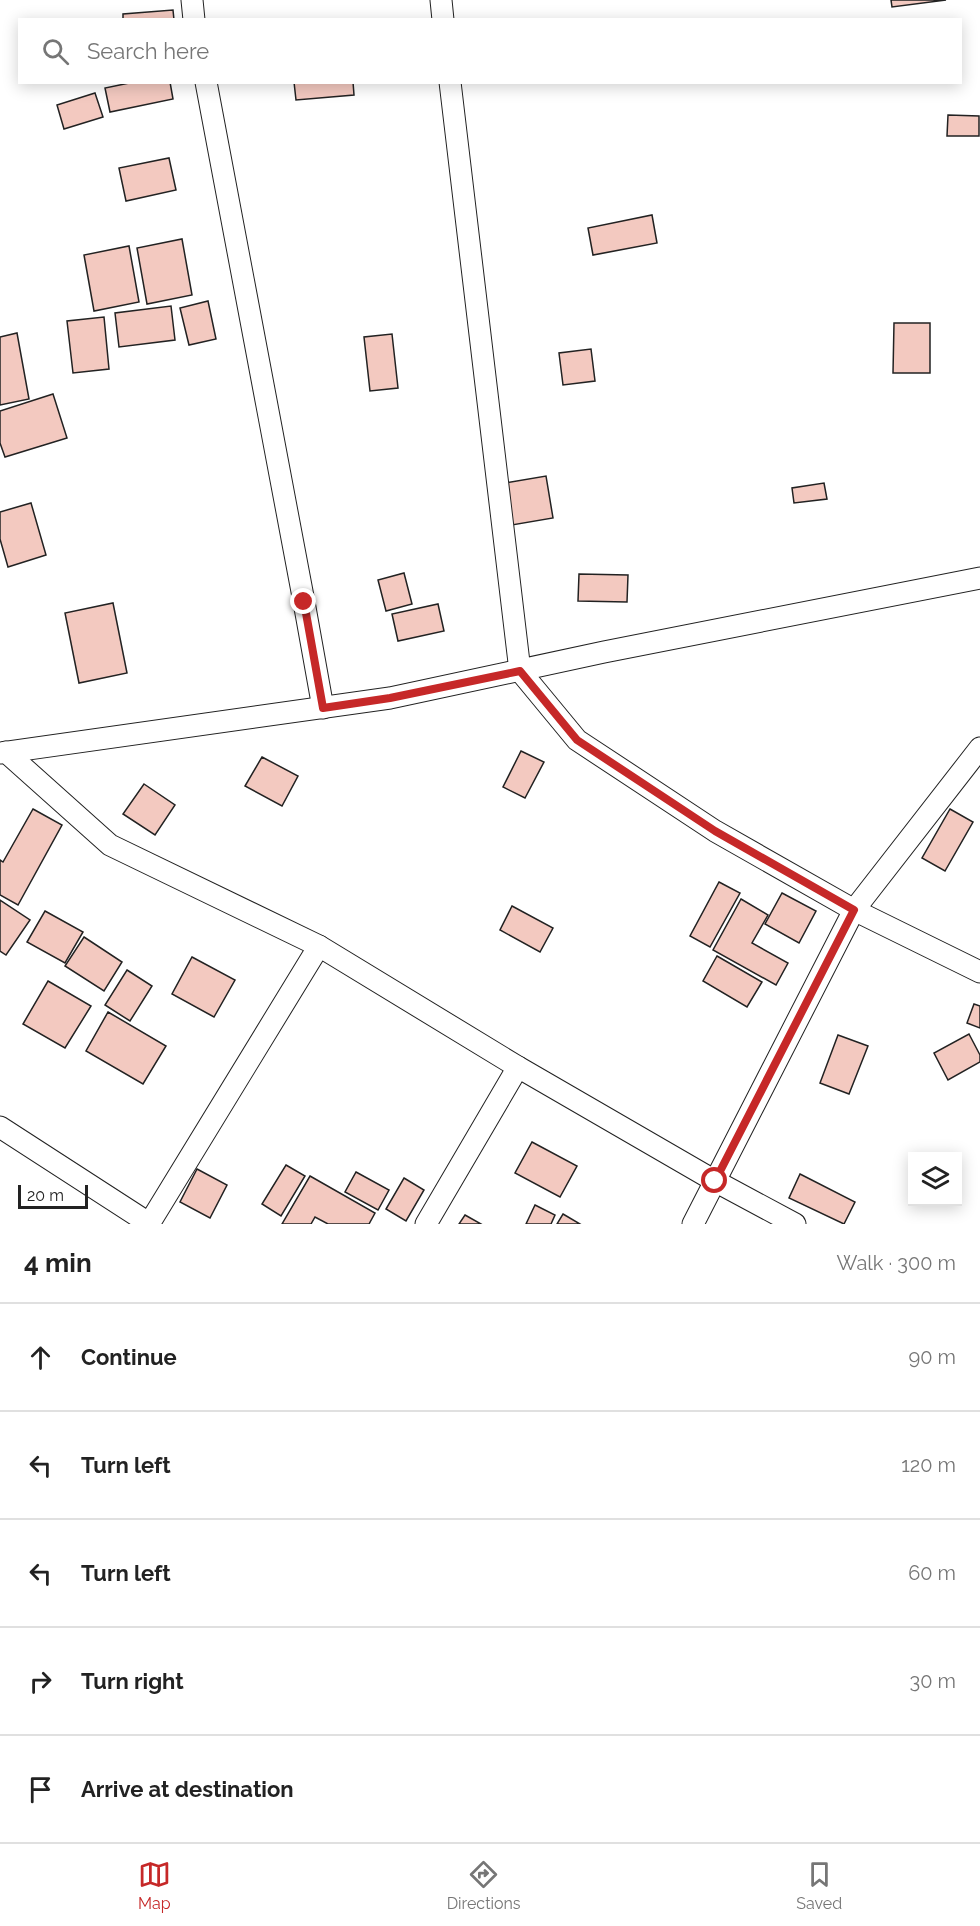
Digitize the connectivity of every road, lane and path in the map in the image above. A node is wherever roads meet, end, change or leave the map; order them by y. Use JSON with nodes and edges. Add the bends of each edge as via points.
{"nodes":[{"id":1,"x":192,"y":0,"type":"edge"},
{"id":2,"x":441,"y":0,"type":"edge"},
{"id":3,"x":194,"y":18,"type":"edge"},
{"id":4,"x":443,"y":18,"type":"edge"},
{"id":5,"x":206,"y":84,"type":"edge"},
{"id":6,"x":450,"y":84,"type":"edge"},
{"id":7,"x":980,"y":578,"type":"edge"},
{"id":8,"x":520,"y":671,"type":"junction"},
{"id":9,"x":323,"y":708,"type":"junction"},
{"id":10,"x":980,"y":748,"type":"edge"},
{"id":11,"x":3,"y":753,"type":"edge"},
{"id":12,"x":854,"y":910,"type":"junction"},
{"id":13,"x":319,"y":946,"type":"junction"},
{"id":14,"x":980,"y":972,"type":"edge"},
{"id":15,"x":518,"y":1066,"type":"junction"},
{"id":16,"x":0,"y":1127,"type":"edge"},
{"id":17,"x":715,"y":1181,"type":"junction"},
{"id":18,"x":149,"y":1224,"type":"edge"},
{"id":19,"x":426,"y":1224,"type":"edge"},
{"id":20,"x":693,"y":1224,"type":"edge"},
{"id":21,"x":795,"y":1224,"type":"edge"}],
"edges":[{"from":1,"to":3,"type":"street"},
{"from":2,"to":4,"type":"street"},
{"from":5,"to":9,"type":"street"},
{"from":6,"to":8,"type":"street"},
{"from":7,"to":8,"type":"street"},
{"from":8,"to":9,"type":"street"},
{"from":8,"to":12,"type":"street","via":[[577,740],[715,831]]},
{"from":9,"to":11,"type":"street"},
{"from":10,"to":12,"type":"street"},
{"from":11,"to":13,"type":"street","via":[[110,845]]},
{"from":12,"to":14,"type":"street"},
{"from":12,"to":17,"type":"street"},
{"from":13,"to":15,"type":"street"},
{"from":13,"to":18,"type":"street"},
{"from":15,"to":17,"type":"street"},
{"from":15,"to":19,"type":"street"},
{"from":16,"to":18,"type":"street"},
{"from":17,"to":20,"type":"street"},
{"from":17,"to":21,"type":"street"}]}
